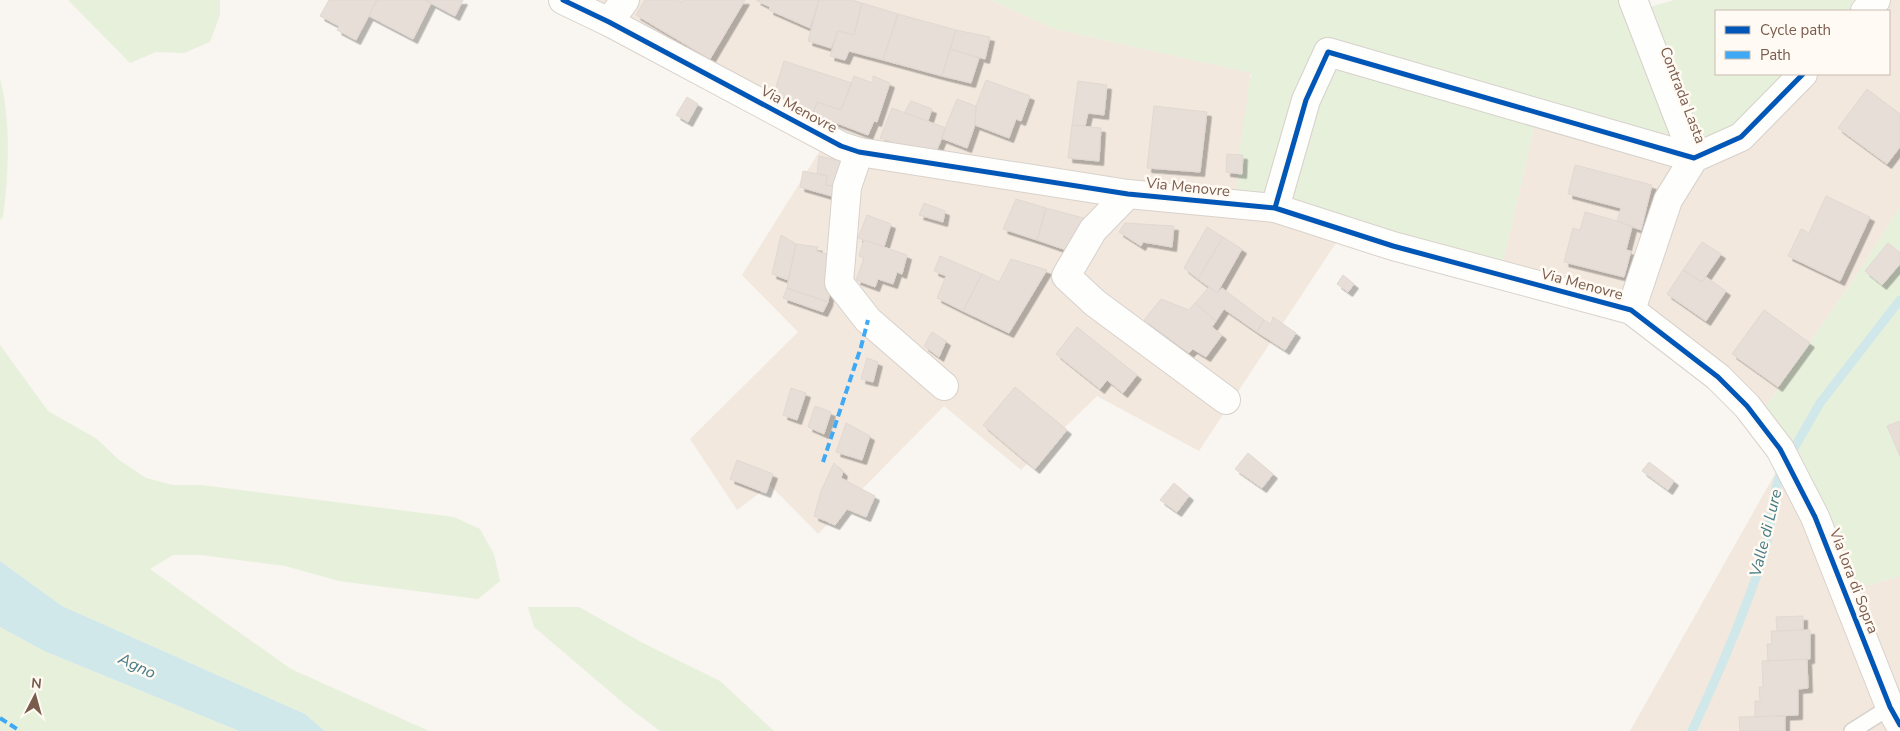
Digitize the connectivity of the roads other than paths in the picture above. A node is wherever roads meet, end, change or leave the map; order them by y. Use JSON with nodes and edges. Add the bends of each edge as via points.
{"nodes":[{"id":1,"x":563,"y":0,"type":"edge"},
{"id":2,"x":624,"y":0,"type":"edge"},
{"id":3,"x":1633,"y":0,"type":"edge"},
{"id":4,"x":1876,"y":0,"type":"edge"},
{"id":5,"x":1866,"y":10,"type":"edge"},
{"id":6,"x":608,"y":22,"type":"junction"},
{"id":7,"x":1802,"y":75,"type":"edge"},
{"id":8,"x":859,"y":152,"type":"junction"},
{"id":9,"x":1694,"y":158,"type":"junction"},
{"id":10,"x":1128,"y":194,"type":"junction"},
{"id":11,"x":1275,"y":208,"type":"junction"},
{"id":12,"x":1631,"y":310,"type":"junction"},
{"id":13,"x":944,"y":386,"type":"dead end"},
{"id":14,"x":1226,"y":400,"type":"dead end"},
{"id":15,"x":1780,"y":449,"type":"joint"},
{"id":16,"x":1895,"y":716,"type":"edge"},
{"id":17,"x":1852,"y":731,"type":"edge"}],
"edges":[{"from":1,"to":6,"type":"street","name":"Via Menovre"},
{"from":2,"to":6,"type":"street"},
{"from":3,"to":9,"type":"street","name":"Contrada Lasta"},
{"from":4,"to":5,"type":"street"},
{"from":6,"to":8,"type":"street","name":"Via Menovre","via":[[841,146]]},
{"from":7,"to":9,"type":"street","via":[[1741,137]]},
{"from":8,"to":10,"type":"street","name":"Via Menovre"},
{"from":8,"to":13,"type":"street","via":[[847,187],[840,283],[868,320]]},
{"from":9,"to":11,"type":"street","via":[[1328,52],[1306,100]]},
{"from":9,"to":12,"type":"street","name":"Contrada Lasta","via":[[1668,200]]},
{"from":10,"to":11,"type":"street","name":"Via Menovre"},
{"from":10,"to":14,"type":"street","via":[[1093,230],[1066,276],[1095,303]]},
{"from":11,"to":12,"type":"street","name":"Via Menovre","via":[[1393,246]]},
{"from":12,"to":15,"type":"street","name":"Via Menovre","via":[[1718,377],[1747,406]]},
{"from":15,"to":16,"type":"street","name":"Via lora di Sopra","via":[[1815,517]]},
{"from":16,"to":17,"type":"lane"}]}
